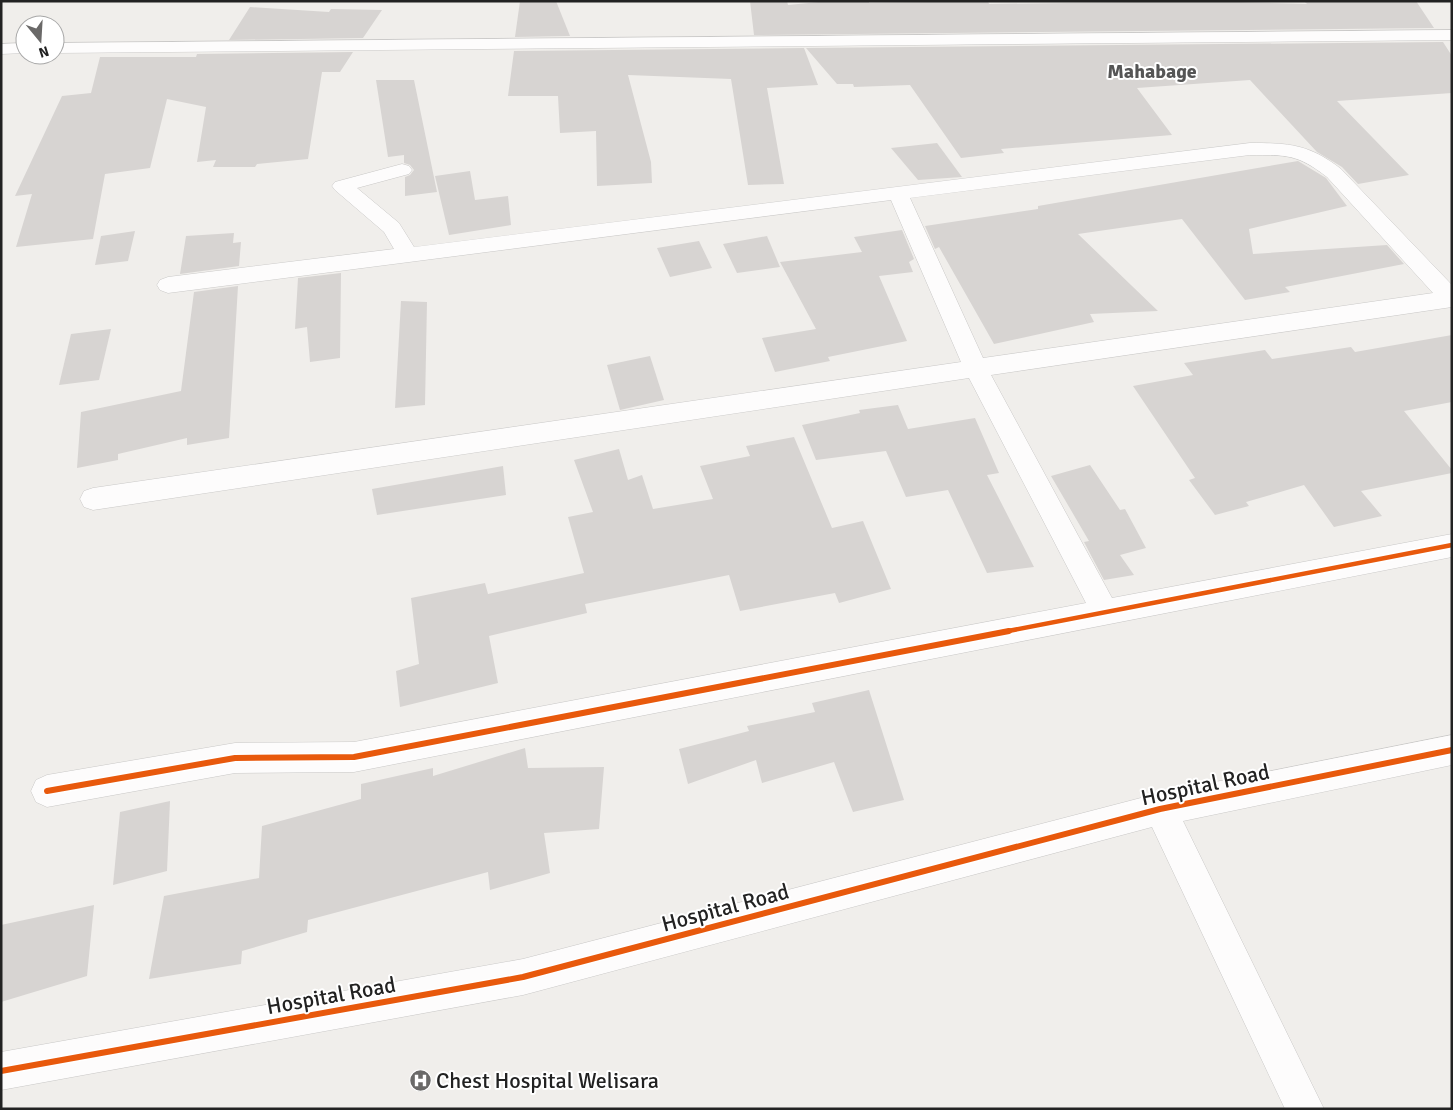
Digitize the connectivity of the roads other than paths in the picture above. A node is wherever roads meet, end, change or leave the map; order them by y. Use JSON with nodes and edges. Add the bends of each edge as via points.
{"nodes":[{"id":1,"x":1452,"y":35,"type":"edge"},
{"id":2,"x":15,"y":48,"type":"edge"},
{"id":3,"x":65,"y":48,"type":"edge"},
{"id":4,"x":1,"y":49,"type":"edge"},
{"id":5,"x":402,"y":170,"type":"dead end"},
{"id":6,"x":898,"y":193,"type":"junction"},
{"id":7,"x":408,"y":254,"type":"junction"},
{"id":8,"x":168,"y":285,"type":"dead end"},
{"id":9,"x":1451,"y":299,"type":"edge"},
{"id":10,"x":976,"y":368,"type":"junction"},
{"id":11,"x":93,"y":499,"type":"dead end"},
{"id":12,"x":1452,"y":545,"type":"edge"},
{"id":13,"x":1105,"y":612,"type":"junction"},
{"id":14,"x":1452,"y":750,"type":"edge"},
{"id":15,"x":47,"y":791,"type":"dead end"},
{"id":16,"x":1160,"y":809,"type":"junction"},
{"id":17,"x":1,"y":1071,"type":"edge"},
{"id":18,"x":1305,"y":1109,"type":"edge"}],
"edges":[{"from":1,"to":3,"type":"street"},
{"from":2,"to":4,"type":"street"},
{"from":5,"to":7,"type":"street","via":[[342,186],[392,228]]},
{"from":6,"to":7,"type":"street"},
{"from":6,"to":9,"type":"street","via":[[1250,149],[1293,149],[1313,156],[1334,173]]},
{"from":6,"to":10,"type":"street"},
{"from":7,"to":8,"type":"street"},
{"from":9,"to":10,"type":"street"},
{"from":10,"to":11,"type":"street"},
{"from":10,"to":13,"type":"street"},
{"from":12,"to":13,"type":"street"},
{"from":13,"to":15,"type":"street","via":[[354,757],[235,758]]},
{"from":14,"to":16,"type":"street","name":"Hospital Road"},
{"from":16,"to":17,"type":"street","name":"Hospital Road","via":[[523,977]]},
{"from":16,"to":18,"type":"street"}]}
